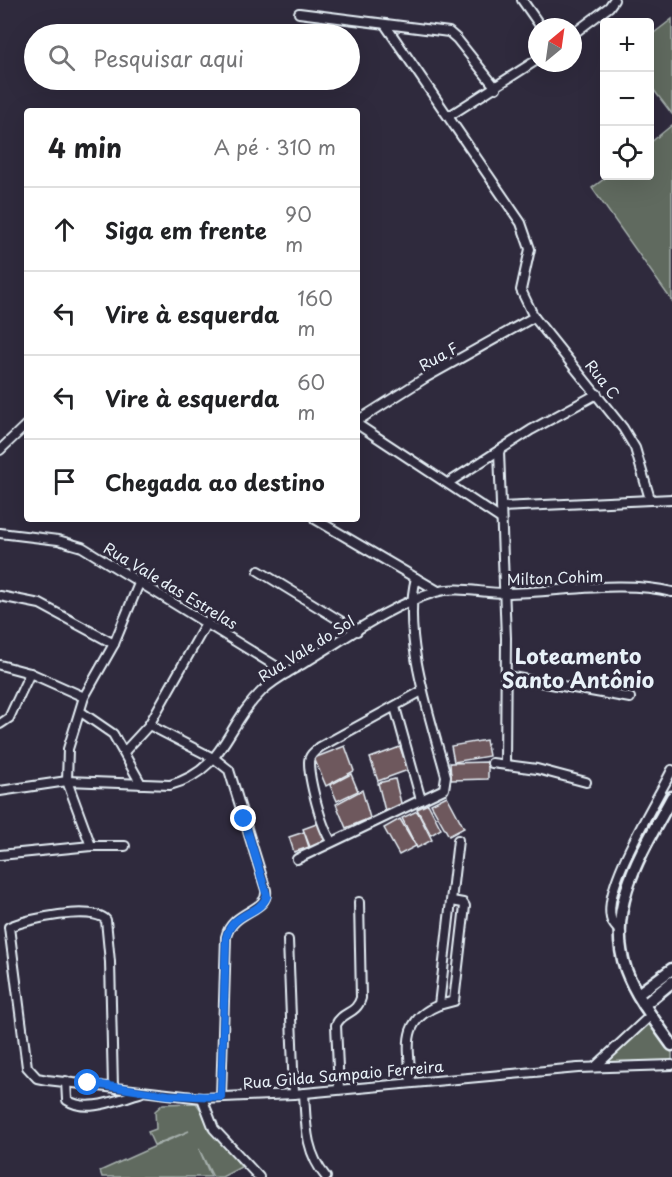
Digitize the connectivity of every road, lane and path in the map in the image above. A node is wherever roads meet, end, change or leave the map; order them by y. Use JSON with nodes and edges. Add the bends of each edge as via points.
{"nodes":[{"id":1,"x":522,"y":0,"type":"edge"},
{"id":2,"x":621,"y":0,"type":"edge"},
{"id":3,"x":612,"y":4,"type":"edge"},
{"id":4,"x":298,"y":13,"type":"dead end"},
{"id":5,"x":535,"y":18,"type":"edge"},
{"id":6,"x":386,"y":26,"type":"junction"},
{"id":7,"x":582,"y":27,"type":"edge"},
{"id":8,"x":528,"y":66,"type":"edge"},
{"id":9,"x":496,"y":88,"type":"junction"},
{"id":10,"x":449,"y":116,"type":"junction"},
{"id":11,"x":534,"y":317,"type":"junction"},
{"id":12,"x":597,"y":394,"type":"junction"},
{"id":13,"x":360,"y":420,"type":"edge"},
{"id":14,"x":360,"y":424,"type":"edge"},
{"id":15,"x":24,"y":427,"type":"edge"},
{"id":16,"x":0,"y":450,"type":"edge"},
{"id":17,"x":499,"y":451,"type":"junction"},
{"id":18,"x":448,"y":483,"type":"junction"},
{"id":19,"x":650,"y":499,"type":"junction"},
{"id":20,"x":672,"y":499,"type":"edge"},
{"id":21,"x":501,"y":507,"type":"junction"},
{"id":22,"x":501,"y":519,"type":"junction"},
{"id":23,"x":320,"y":522,"type":"edge"},
{"id":24,"x":0,"y":533,"type":"edge"},
{"id":25,"x":258,"y":571,"type":"dead end"},
{"id":26,"x":416,"y":578,"type":"junction"},
{"id":27,"x":140,"y":581,"type":"junction"},
{"id":28,"x":438,"y":591,"type":"junction"},
{"id":29,"x":672,"y":591,"type":"edge"},
{"id":30,"x":505,"y":593,"type":"junction"},
{"id":31,"x":0,"y":596,"type":"edge"},
{"id":32,"x":412,"y":602,"type":"junction"},
{"id":33,"x":207,"y":622,"type":"junction"},
{"id":34,"x":357,"y":631,"type":"junction"},
{"id":35,"x":114,"y":644,"type":"junction"},
{"id":36,"x":0,"y":665,"type":"edge"},
{"id":37,"x":30,"y":673,"type":"junction"},
{"id":38,"x":287,"y":673,"type":"junction"},
{"id":39,"x":506,"y":676,"type":"junction"},
{"id":40,"x":422,"y":691,"type":"junction"},
{"id":41,"x":84,"y":697,"type":"junction"},
{"id":42,"x":630,"y":698,"type":"dead end"},
{"id":43,"x":395,"y":707,"type":"junction"},
{"id":44,"x":81,"y":712,"type":"junction"},
{"id":45,"x":0,"y":724,"type":"edge"},
{"id":46,"x":149,"y":725,"type":"junction"},
{"id":47,"x":124,"y":752,"type":"junction"},
{"id":48,"x":215,"y":759,"type":"junction"},
{"id":49,"x":492,"y":763,"type":"dead end"},
{"id":50,"x":505,"y":763,"type":"junction"},
{"id":51,"x":672,"y":770,"type":"edge"},
{"id":52,"x":68,"y":781,"type":"junction"},
{"id":53,"x":586,"y":782,"type":"dead end"},
{"id":54,"x":141,"y":784,"type":"junction"},
{"id":55,"x":0,"y":791,"type":"edge"},
{"id":56,"x":672,"y":797,"type":"edge"},
{"id":57,"x":422,"y":800,"type":"junction"},
{"id":58,"x":458,"y":840,"type":"dead end"},
{"id":59,"x":331,"y":841,"type":"junction"},
{"id":60,"x":91,"y":846,"type":"junction"},
{"id":61,"x":125,"y":846,"type":"dead end"},
{"id":62,"x":0,"y":855,"type":"edge"},
{"id":63,"x":297,"y":859,"type":"dead end"},
{"id":64,"x":452,"y":901,"type":"junction"},
{"id":65,"x":358,"y":902,"type":"dead end"},
{"id":66,"x":621,"y":933,"type":"junction"},
{"id":67,"x":288,"y":940,"type":"dead end"},
{"id":68,"x":671,"y":974,"type":"edge"},
{"id":69,"x":638,"y":994,"type":"junction"},
{"id":70,"x":439,"y":1005,"type":"junction"},
{"id":71,"x":644,"y":1005,"type":"junction"},
{"id":72,"x":651,"y":1015,"type":"junction"},
{"id":73,"x":672,"y":1045,"type":"edge"},
{"id":74,"x":672,"y":1065,"type":"edge"},
{"id":75,"x":595,"y":1067,"type":"junction"},
{"id":76,"x":66,"y":1081,"type":"junction"},
{"id":77,"x":411,"y":1082,"type":"junction"},
{"id":78,"x":113,"y":1087,"type":"junction"},
{"id":79,"x":339,"y":1089,"type":"junction"},
{"id":80,"x":143,"y":1092,"type":"junction"},
{"id":81,"x":304,"y":1093,"type":"junction"},
{"id":82,"x":294,"y":1094,"type":"junction"},
{"id":83,"x":221,"y":1097,"type":"junction"},
{"id":84,"x":202,"y":1098,"type":"junction"},
{"id":85,"x":259,"y":1177,"type":"edge"},
{"id":86,"x":326,"y":1177,"type":"edge"}],
"edges":[{"from":1,"to":5,"type":"street"},
{"from":2,"to":3,"type":"street"},
{"from":3,"to":7,"type":"street"},
{"from":4,"to":6,"type":"street"},
{"from":6,"to":9,"type":"street","via":[[448,32]]},
{"from":6,"to":10,"type":"street"},
{"from":8,"to":9,"type":"street"},
{"from":9,"to":10,"type":"street"},
{"from":10,"to":11,"type":"street","name":"Rua C","via":[[528,238],[530,258],[522,293]]},
{"from":11,"to":12,"type":"street","name":"Rua C"},
{"from":11,"to":13,"type":"street","name":"Rua F","via":[[425,378]]},
{"from":12,"to":17,"type":"street"},
{"from":12,"to":19,"type":"street","name":"Rua C","via":[[635,448]]},
{"from":14,"to":18,"type":"street"},
{"from":15,"to":16,"type":"street"},
{"from":17,"to":18,"type":"street"},
{"from":17,"to":21,"type":"street"},
{"from":18,"to":22,"type":"street"},
{"from":19,"to":20,"type":"street"},
{"from":19,"to":21,"type":"street"},
{"from":21,"to":22,"type":"street"},
{"from":22,"to":30,"type":"street"},
{"from":23,"to":26,"type":"street"},
{"from":24,"to":27,"type":"street","name":"Rua Vale das Estrelas","via":[[72,543]]},
{"from":25,"to":34,"type":"street"},
{"from":26,"to":28,"type":"street"},
{"from":26,"to":32,"type":"street"},
{"from":27,"to":33,"type":"street","name":"Rua Vale das Estrelas"},
{"from":27,"to":35,"type":"street"},
{"from":28,"to":30,"type":"street","name":"Milton Cohim"},
{"from":28,"to":32,"type":"street","name":"Rua Vale do Sol"},
{"from":29,"to":30,"type":"street","name":"Milton Cohim","via":[[635,587]]},
{"from":30,"to":39,"type":"street"},
{"from":31,"to":35,"type":"street","via":[[40,604]]},
{"from":32,"to":34,"type":"street","name":"Rua Vale do Sol"},
{"from":32,"to":40,"type":"street"},
{"from":33,"to":38,"type":"street","name":"Rua Vale das Estrelas"},
{"from":33,"to":46,"type":"street"},
{"from":34,"to":38,"type":"street","name":"Rua Vale do Sol"},
{"from":35,"to":41,"type":"street"},
{"from":36,"to":37,"type":"street"},
{"from":37,"to":41,"type":"street"},
{"from":37,"to":45,"type":"street","via":[[9,718]]},
{"from":38,"to":48,"type":"street","name":"Rua Vale do Sol","via":[[244,710]]},
{"from":39,"to":42,"type":"street"},
{"from":39,"to":50,"type":"street"},
{"from":40,"to":43,"type":"street"},
{"from":40,"to":57,"type":"street","via":[[446,781],[444,789]]},
{"from":41,"to":44,"type":"street"},
{"from":43,"to":57,"type":"street"},
{"from":43,"to":59,"type":"street","via":[[312,754],[309,763],[315,795]]},
{"from":44,"to":47,"type":"street","via":[[113,734]]},
{"from":44,"to":52,"type":"street","via":[[68,749]]},
{"from":46,"to":47,"type":"street"},
{"from":46,"to":48,"type":"street"},
{"from":47,"to":54,"type":"street"},
{"from":48,"to":54,"type":"street","via":[[183,782]]},
{"from":48,"to":83,"type":"street","via":[[229,770],[267,894],[263,904],[230,924],[226,938]]},
{"from":49,"to":50,"type":"street"},
{"from":50,"to":53,"type":"street"},
{"from":51,"to":66,"type":"street","via":[[615,884],[610,915]]},
{"from":52,"to":54,"type":"street"},
{"from":52,"to":55,"type":"street"},
{"from":52,"to":60,"type":"street"},
{"from":56,"to":66,"type":"street","via":[[631,874],[620,918]]},
{"from":57,"to":59,"type":"street"},
{"from":58,"to":64,"type":"street"},
{"from":59,"to":63,"type":"street"},
{"from":60,"to":61,"type":"street"},
{"from":60,"to":62,"type":"street"},
{"from":64,"to":70,"type":"street"},
{"from":64,"to":70,"type":"street","via":[[465,906],[459,963],[454,1001]]},
{"from":65,"to":79,"type":"street","via":[[361,998],[357,1008],[336,1025]]},
{"from":66,"to":69,"type":"street","via":[[626,969]]},
{"from":67,"to":82,"type":"street"},
{"from":68,"to":69,"type":"street"},
{"from":68,"to":71,"type":"street"},
{"from":69,"to":71,"type":"street"},
{"from":70,"to":77,"type":"street","via":[[418,1015],[413,1023]]},
{"from":71,"to":72,"type":"street"},
{"from":72,"to":73,"type":"street"},
{"from":72,"to":75,"type":"street"},
{"from":74,"to":75,"type":"street","name":"Rua Gilda Sampaio Ferreira"},
{"from":75,"to":77,"type":"street","name":"Rua Gilda Sampaio Ferreira"},
{"from":76,"to":78,"type":"street","name":"Rua Gilda Sampaio Ferreira"},
{"from":76,"to":78,"type":"street","name":"Rua Gilda Sampaio Ferreira","via":[[38,1078],[27,1067],[8,928],[29,920],[97,914],[106,920],[109,951]]},
{"from":76,"to":80,"type":"street","via":[[67,1100],[77,1106]]},
{"from":77,"to":79,"type":"street","name":"Rua Gilda Sampaio Ferreira"},
{"from":78,"to":80,"type":"street","name":"Rua Gilda Sampaio Ferreira"},
{"from":79,"to":81,"type":"street","name":"Rua Gilda Sampaio Ferreira"},
{"from":80,"to":84,"type":"street","name":"Rua Gilda Sampaio Ferreira"},
{"from":81,"to":82,"type":"street","name":"Rua Gilda Sampaio Ferreira"},
{"from":81,"to":86,"type":"street","via":[[308,1145],[312,1159]]},
{"from":82,"to":83,"type":"street","name":"Rua Gilda Sampaio Ferreira"},
{"from":83,"to":84,"type":"street","name":"Rua Gilda Sampaio Ferreira"},
{"from":84,"to":85,"type":"street","via":[[214,1129]]}]}
